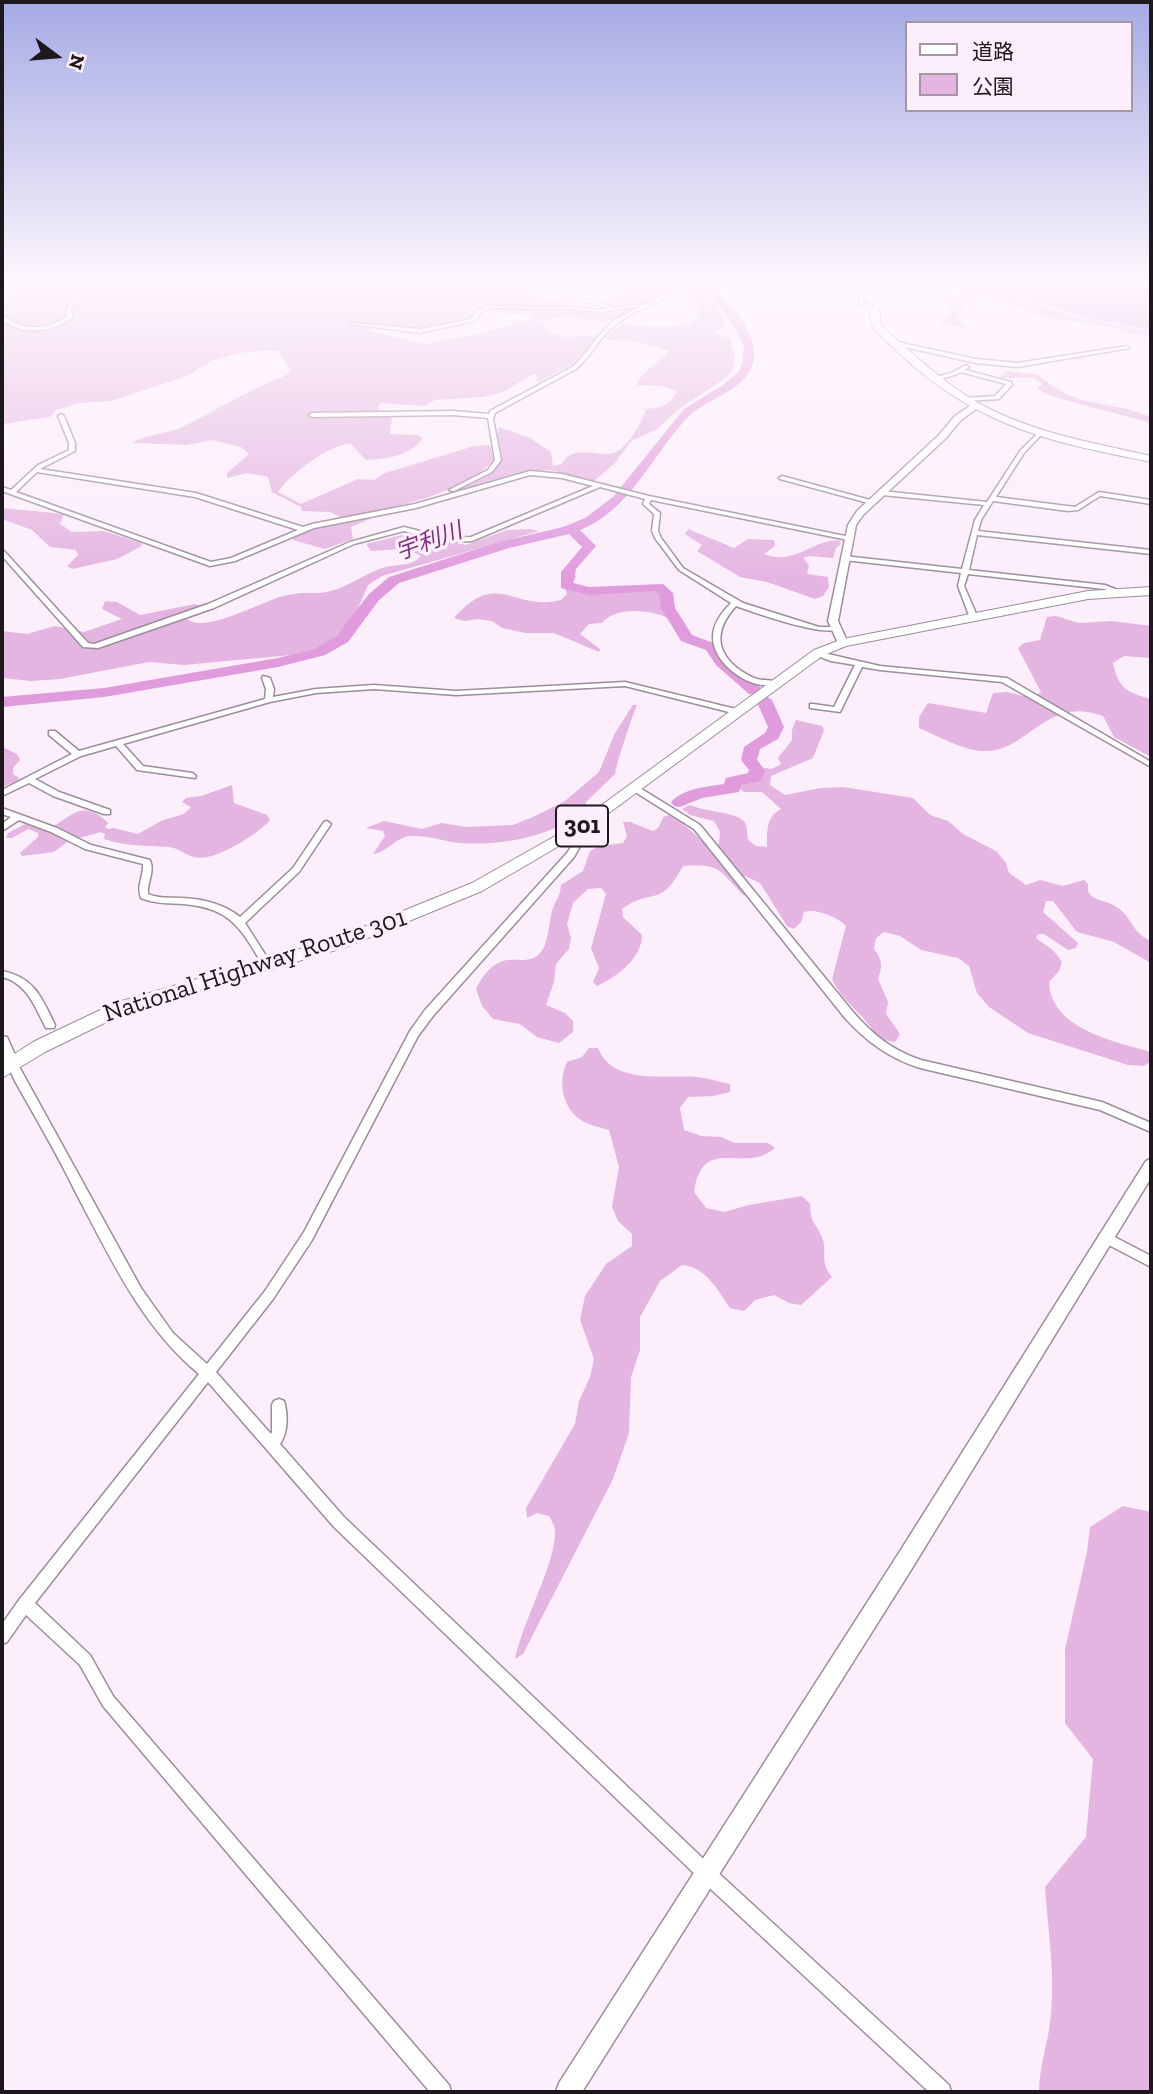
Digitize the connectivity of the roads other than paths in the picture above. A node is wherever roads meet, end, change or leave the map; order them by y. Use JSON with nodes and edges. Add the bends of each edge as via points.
{"nodes":[{"id":1,"x":540,"y":385,"type":"edge"},
{"id":2,"x":945,"y":385,"type":"edge"},
{"id":3,"x":1009,"y":385,"type":"edge"},
{"id":4,"x":965,"y":399,"type":"junction"},
{"id":5,"x":976,"y":407,"type":"junction"},
{"id":6,"x":312,"y":415,"type":"dead end"},
{"id":7,"x":61,"y":416,"type":"dead end"},
{"id":8,"x":490,"y":416,"type":"junction"},
{"id":9,"x":1040,"y":433,"type":"junction"},
{"id":10,"x":1151,"y":459,"type":"edge"},
{"id":11,"x":36,"y":470,"type":"junction"},
{"id":12,"x":782,"y":478,"type":"dead end"},
{"id":13,"x":599,"y":486,"type":"junction"},
{"id":14,"x":2,"y":489,"type":"edge"},
{"id":15,"x":13,"y":491,"type":"junction"},
{"id":16,"x":882,"y":493,"type":"junction"},
{"id":17,"x":649,"y":498,"type":"junction"},
{"id":18,"x":872,"y":502,"type":"junction"},
{"id":19,"x":991,"y":502,"type":"junction"},
{"id":20,"x":1151,"y":502,"type":"edge"},
{"id":21,"x":416,"y":506,"type":"junction"},
{"id":22,"x":302,"y":529,"type":"junction"},
{"id":23,"x":974,"y":533,"type":"junction"},
{"id":24,"x":848,"y":538,"type":"junction"},
{"id":25,"x":2,"y":552,"type":"edge"},
{"id":26,"x":1151,"y":552,"type":"edge"},
{"id":27,"x":844,"y":558,"type":"junction"},
{"id":28,"x":965,"y":571,"type":"junction"},
{"id":29,"x":1151,"y":591,"type":"edge"},
{"id":30,"x":1118,"y":592,"type":"junction"},
{"id":31,"x":735,"y":603,"type":"junction"},
{"id":32,"x":974,"y":618,"type":"junction"},
{"id":33,"x":835,"y":629,"type":"junction"},
{"id":34,"x":844,"y":643,"type":"junction"},
{"id":35,"x":818,"y":653,"type":"junction"},
{"id":36,"x":859,"y":664,"type":"junction"},
{"id":37,"x":265,"y":678,"type":"dead end"},
{"id":38,"x":774,"y":684,"type":"junction"},
{"id":39,"x":269,"y":700,"type":"junction"},
{"id":40,"x":813,"y":706,"type":"dead end"},
{"id":41,"x":737,"y":712,"type":"junction"},
{"id":42,"x":52,"y":733,"type":"dead end"},
{"id":43,"x":118,"y":743,"type":"junction"},
{"id":44,"x":78,"y":754,"type":"junction"},
{"id":45,"x":1151,"y":765,"type":"edge"},
{"id":46,"x":192,"y":776,"type":"dead end"},
{"id":47,"x":28,"y":779,"type":"junction"},
{"id":48,"x":635,"y":788,"type":"junction"},
{"id":49,"x":2,"y":793,"type":"edge"},
{"id":50,"x":2,"y":811,"type":"edge"},
{"id":51,"x":107,"y":812,"type":"dead end"},
{"id":52,"x":18,"y":817,"type":"junction"},
{"id":53,"x":327,"y":824,"type":"dead end"},
{"id":54,"x":2,"y":828,"type":"edge"},
{"id":55,"x":578,"y":829,"type":"junction"},
{"id":56,"x":242,"y":922,"type":"junction"},
{"id":57,"x":267,"y":965,"type":"junction"},
{"id":58,"x":2,"y":974,"type":"edge"},
{"id":59,"x":50,"y":1025,"type":"dead end"},
{"id":60,"x":2,"y":1041,"type":"edge"},
{"id":61,"x":7,"y":1067,"type":"edge"},
{"id":62,"x":1151,"y":1128,"type":"edge"},
{"id":63,"x":1151,"y":1165,"type":"edge"},
{"id":64,"x":1107,"y":1238,"type":"junction"},
{"id":65,"x":1151,"y":1262,"type":"edge"},
{"id":66,"x":209,"y":1374,"type":"junction"},
{"id":67,"x":279,"y":1405,"type":"dead end"},
{"id":68,"x":272,"y":1444,"type":"junction"},
{"id":69,"x":24,"y":1605,"type":"junction"},
{"id":70,"x":2,"y":1637,"type":"edge"},
{"id":71,"x":707,"y":1874,"type":"junction"},
{"id":72,"x":442,"y":2092,"type":"edge"},
{"id":73,"x":568,"y":2092,"type":"edge"},
{"id":74,"x":942,"y":2092,"type":"edge"}],
"edges":[{"from":1,"to":8,"type":"street","via":[[496,408]]},
{"from":2,"to":4,"type":"main road"},
{"from":3,"to":4,"type":"street","via":[[997,398]]},
{"from":4,"to":5,"type":"main road"},
{"from":5,"to":9,"type":"main road"},
{"from":5,"to":16,"type":"street","via":[[958,418]]},
{"from":6,"to":8,"type":"street"},
{"from":7,"to":11,"type":"street","via":[[72,451]]},
{"from":8,"to":21,"type":"street","via":[[496,466]]},
{"from":9,"to":10,"type":"main road"},
{"from":9,"to":19,"type":"street","via":[[1021,452]]},
{"from":11,"to":15,"type":"street"},
{"from":11,"to":22,"type":"street","via":[[196,495]]},
{"from":12,"to":18,"type":"street"},
{"from":13,"to":17,"type":"street"},
{"from":13,"to":21,"type":"street","via":[[530,473]]},
{"from":13,"to":25,"type":"street","via":[[472,539],[447,540],[404,530],[352,543],[211,606],[94,646],[86,645]]},
{"from":14,"to":15,"type":"street"},
{"from":15,"to":22,"type":"street","via":[[209,564],[233,561]]},
{"from":16,"to":18,"type":"street"},
{"from":16,"to":19,"type":"street"},
{"from":17,"to":24,"type":"street"},
{"from":17,"to":31,"type":"street","via":[[646,504],[657,513],[655,531],[676,564]]},
{"from":18,"to":24,"type":"street","via":[[860,513]]},
{"from":19,"to":20,"type":"street","via":[[1076,509],[1099,494]]},
{"from":19,"to":23,"type":"street"},
{"from":21,"to":22,"type":"street"},
{"from":23,"to":26,"type":"street"},
{"from":23,"to":28,"type":"street"},
{"from":24,"to":27,"type":"street"},
{"from":27,"to":28,"type":"street"},
{"from":27,"to":33,"type":"street"},
{"from":28,"to":30,"type":"street"},
{"from":28,"to":32,"type":"street","via":[[961,591]]},
{"from":29,"to":30,"type":"main road","name":"National Highway Route 301","number":"301"},
{"from":30,"to":32,"type":"main road","name":"National Highway Route 301","number":"301"},
{"from":31,"to":33,"type":"street","via":[[819,629]]},
{"from":31,"to":38,"type":"street","via":[[716,628],[716,646],[728,665],[751,679]]},
{"from":32,"to":34,"type":"main road","name":"National Highway Route 301","number":"301"},
{"from":33,"to":34,"type":"street"},
{"from":34,"to":35,"type":"main road","name":"National Highway Route 301","number":"301"},
{"from":35,"to":36,"type":"street"},
{"from":35,"to":38,"type":"main road","name":"National Highway Route 301","number":"301"},
{"from":36,"to":40,"type":"street","via":[[837,710]]},
{"from":36,"to":45,"type":"street","via":[[1004,680]]},
{"from":37,"to":39,"type":"street"},
{"from":38,"to":41,"type":"main road","name":"National Highway Route 301","number":"301"},
{"from":39,"to":41,"type":"street","via":[[358,687],[445,693],[625,684]]},
{"from":39,"to":43,"type":"street"},
{"from":41,"to":48,"type":"main road","name":"National Highway Route 301","number":"301"},
{"from":42,"to":44,"type":"street"},
{"from":43,"to":44,"type":"street"},
{"from":43,"to":46,"type":"street","via":[[140,768]]},
{"from":44,"to":47,"type":"street"},
{"from":47,"to":49,"type":"street"},
{"from":47,"to":51,"type":"street"},
{"from":48,"to":55,"type":"main road","name":"National Highway Route 301","number":"301"},
{"from":48,"to":62,"type":"street","via":[[697,827],[849,1015],[891,1054],[920,1065],[1102,1106]]},
{"from":50,"to":52,"type":"street"},
{"from":52,"to":54,"type":"street"},
{"from":52,"to":56,"type":"street","via":[[88,847],[147,862],[142,890],[151,900],[214,907]]},
{"from":53,"to":56,"type":"street","via":[[296,870]]},
{"from":55,"to":57,"type":"main road","name":"National Highway Route 301","number":"301","via":[[477,887],[376,930]]},
{"from":55,"to":66,"type":"street","via":[[579,841],[571,855],[414,1034],[308,1236]]},
{"from":56,"to":57,"type":"street"},
{"from":57,"to":61,"type":"main road","name":"National Highway Route 301","number":"301","via":[[121,1007]]},
{"from":58,"to":59,"type":"street","via":[[22,980]]},
{"from":60,"to":61,"type":"street"},
{"from":61,"to":66,"type":"street","via":[[123,1270],[152,1314]]},
{"from":63,"to":64,"type":"street"},
{"from":64,"to":65,"type":"street"},
{"from":64,"to":71,"type":"street"},
{"from":66,"to":68,"type":"street"},
{"from":66,"to":69,"type":"street"},
{"from":67,"to":68,"type":"street","via":[[279,1434]]},
{"from":68,"to":71,"type":"street","via":[[339,1522]]},
{"from":69,"to":70,"type":"street"},
{"from":69,"to":72,"type":"street","via":[[85,1660],[108,1701]]},
{"from":71,"to":73,"type":"street"},
{"from":71,"to":74,"type":"street"}]}
